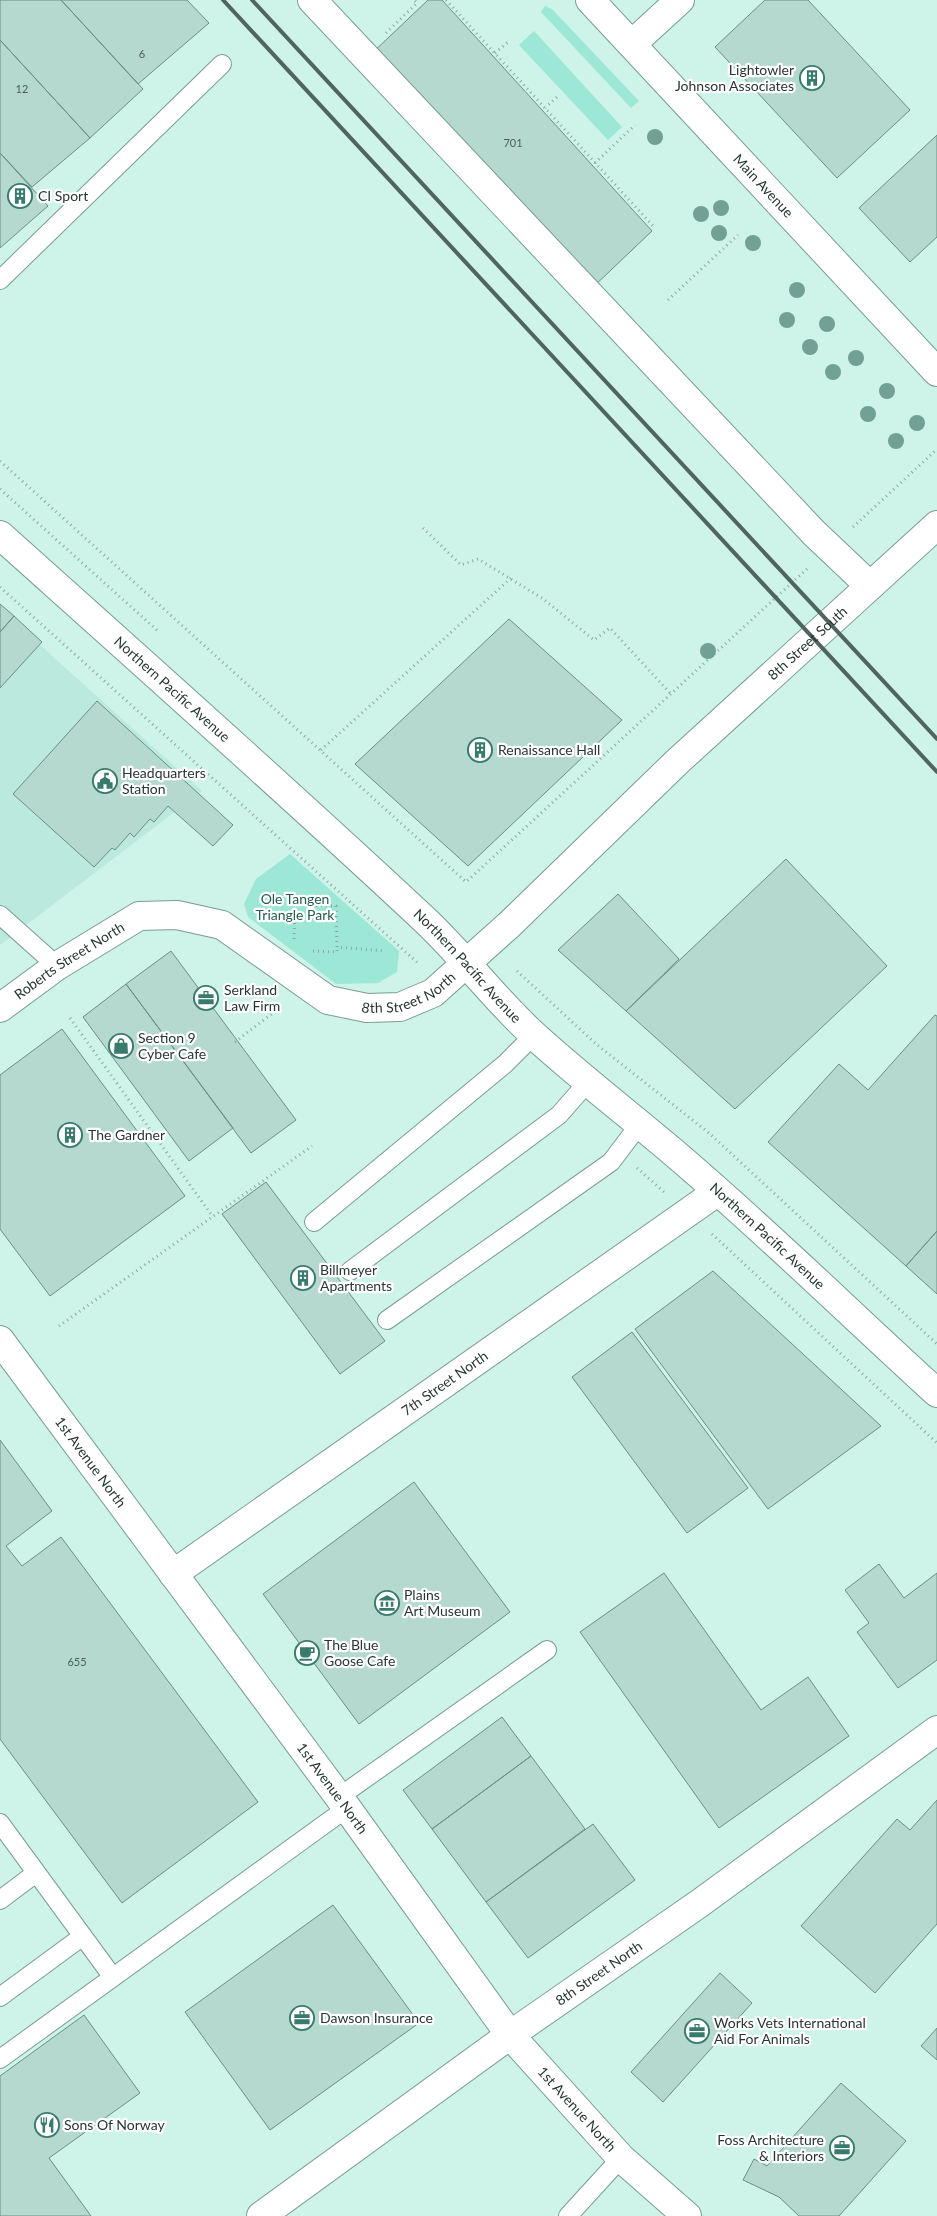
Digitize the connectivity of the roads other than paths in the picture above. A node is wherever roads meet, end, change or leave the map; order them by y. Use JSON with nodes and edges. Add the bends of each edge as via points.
{"nodes":[{"id":1,"x":312,"y":0,"type":"edge"},
{"id":2,"x":590,"y":0,"type":"edge"},
{"id":3,"x":680,"y":0,"type":"edge"},
{"id":4,"x":632,"y":44,"type":"junction"},
{"id":5,"x":222,"y":64,"type":"dead end"},
{"id":6,"x":0,"y":280,"type":"edge"},
{"id":7,"x":937,"y":372,"type":"edge"},
{"id":8,"x":937,"y":525,"type":"edge"},
{"id":9,"x":0,"y":535,"type":"edge"},
{"id":10,"x":870,"y":586,"type":"junction"},
{"id":11,"x":678,"y":761,"type":"joint"},
{"id":12,"x":0,"y":915,"type":"edge"},
{"id":13,"x":139,"y":916,"type":"joint"},
{"id":14,"x":468,"y":963,"type":"junction"},
{"id":15,"x":57,"y":966,"type":"junction"},
{"id":16,"x":0,"y":1008,"type":"edge"},
{"id":17,"x":534,"y":1036,"type":"junction"},
{"id":18,"x":587,"y":1083,"type":"junction"},
{"id":19,"x":639,"y":1125,"type":"junction"},
{"id":20,"x":717,"y":1192,"type":"junction"},
{"id":21,"x":314,"y":1222,"type":"dead end"},
{"id":22,"x":350,"y":1271,"type":"dead end"},
{"id":23,"x":387,"y":1320,"type":"dead end"},
{"id":24,"x":0,"y":1340,"type":"edge"},
{"id":25,"x":937,"y":1393,"type":"edge"},
{"id":26,"x":173,"y":1574,"type":"junction"},
{"id":27,"x":547,"y":1650,"type":"dead end"},
{"id":28,"x":933,"y":1741,"type":"edge"},
{"id":29,"x":343,"y":1803,"type":"junction"},
{"id":30,"x":0,"y":1823,"type":"edge"},
{"id":31,"x":36,"y":1873,"type":"junction"},
{"id":32,"x":0,"y":1900,"type":"edge"},
{"id":33,"x":83,"y":1936,"type":"junction"},
{"id":34,"x":112,"y":1976,"type":"junction"},
{"id":35,"x":0,"y":1997,"type":"edge"},
{"id":36,"x":510,"y":2035,"type":"junction"},
{"id":37,"x":0,"y":2059,"type":"edge"},
{"id":38,"x":621,"y":2158,"type":"junction"},
{"id":39,"x":261,"y":2216,"type":"edge"},
{"id":40,"x":568,"y":2216,"type":"edge"},
{"id":41,"x":687,"y":2216,"type":"edge"}],
"edges":[{"from":1,"to":10,"type":"street","via":[[830,548]]},
{"from":2,"to":4,"type":"street","name":"Main Avenue"},
{"from":3,"to":4,"type":"street"},
{"from":4,"to":7,"type":"street","name":"Main Avenue"},
{"from":5,"to":6,"type":"lane"},
{"from":8,"to":10,"type":"street","name":"8th Street South"},
{"from":9,"to":14,"type":"street","name":"Northern Pacific Avenue","via":[[258,766]]},
{"from":10,"to":11,"type":"street","name":"8th Street South"},
{"from":11,"to":14,"type":"street","name":"8th Street North"},
{"from":12,"to":15,"type":"lane"},
{"from":13,"to":14,"type":"street","name":"8th Street North","via":[[177,915],[222,924],[328,1000],[367,1008],[400,1007],[433,993]]},
{"from":13,"to":15,"type":"street","name":"Roberts Street North"},
{"from":14,"to":17,"type":"street","name":"Northern Pacific Avenue","via":[[500,1003]]},
{"from":15,"to":16,"type":"street","name":"Roberts Street North"},
{"from":17,"to":18,"type":"street","name":"Northern Pacific Avenue"},
{"from":17,"to":21,"type":"lane","via":[[505,1064]]},
{"from":18,"to":19,"type":"street","name":"Northern Pacific Avenue"},
{"from":18,"to":22,"type":"lane","via":[[559,1114]]},
{"from":19,"to":20,"type":"street","name":"Northern Pacific Avenue"},
{"from":19,"to":23,"type":"lane","via":[[611,1162]]},
{"from":20,"to":25,"type":"street","name":"Northern Pacific Avenue"},
{"from":20,"to":26,"type":"street","name":"7th Street North"},
{"from":24,"to":26,"type":"street","name":"1st Avenue North"},
{"from":26,"to":29,"type":"street","name":"1st Avenue North"},
{"from":27,"to":29,"type":"lane"},
{"from":28,"to":36,"type":"street","name":"8th Street North"},
{"from":29,"to":34,"type":"lane"},
{"from":29,"to":36,"type":"street","name":"1st Avenue North"},
{"from":30,"to":31,"type":"lane"},
{"from":31,"to":32,"type":"lane"},
{"from":31,"to":33,"type":"lane"},
{"from":33,"to":34,"type":"lane"},
{"from":33,"to":35,"type":"lane"},
{"from":34,"to":37,"type":"lane"},
{"from":36,"to":38,"type":"street","name":"1st Avenue North"},
{"from":36,"to":39,"type":"street","name":"8th Street North"},
{"from":38,"to":40,"type":"lane"},
{"from":38,"to":41,"type":"street","name":"1st Avenue North"}]}
